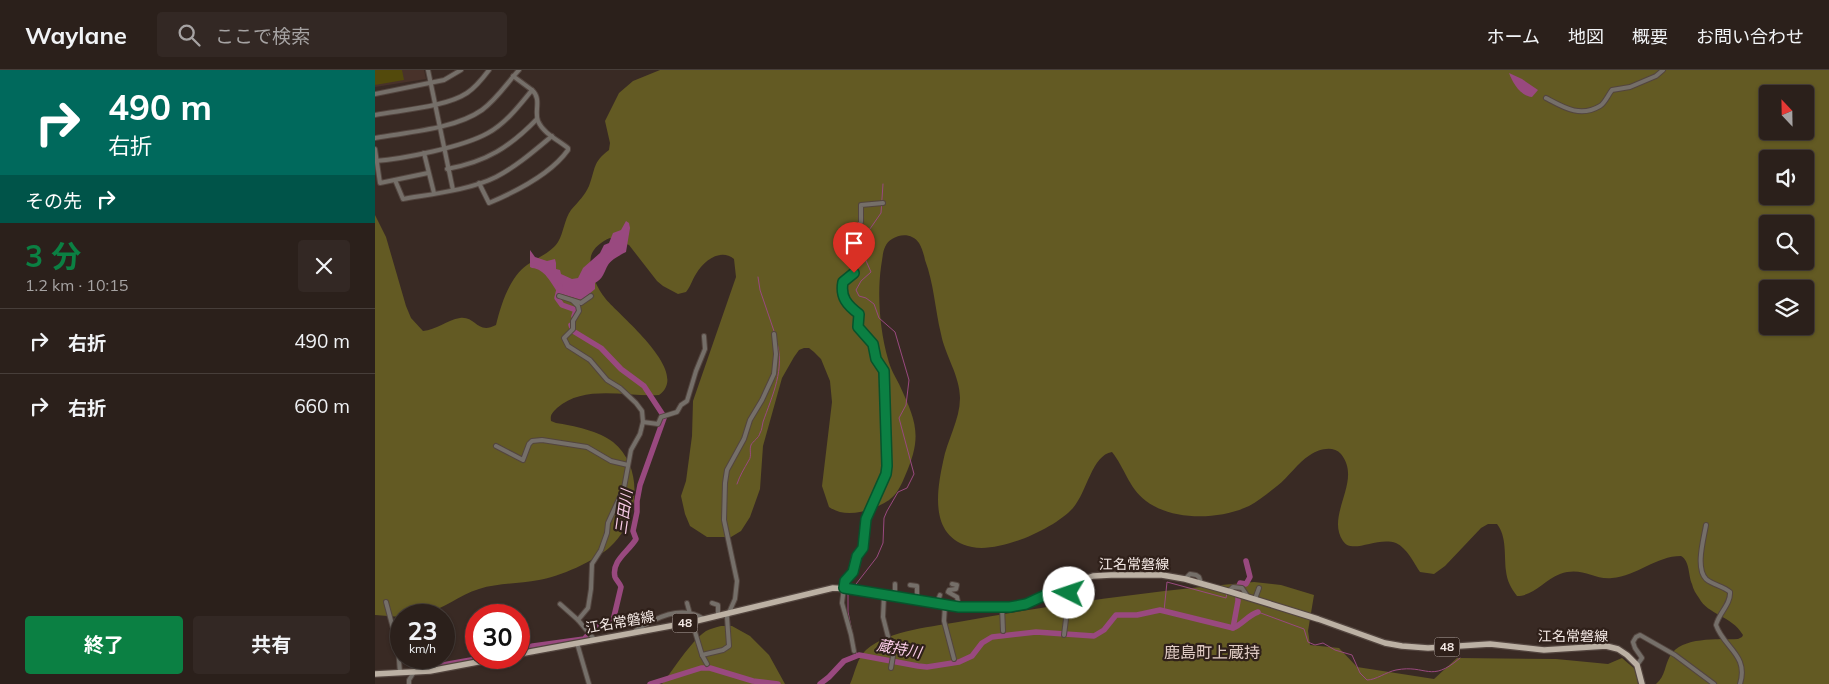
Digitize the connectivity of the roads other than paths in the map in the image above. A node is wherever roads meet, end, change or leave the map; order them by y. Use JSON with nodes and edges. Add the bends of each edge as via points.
{"nodes":[{"id":1,"x":428,"y":70,"type":"edge"},
{"id":2,"x":461,"y":70,"type":"edge"},
{"id":3,"x":489,"y":70,"type":"edge"},
{"id":4,"x":519,"y":70,"type":"edge"},
{"id":5,"x":1663,"y":70,"type":"edge"},
{"id":6,"x":513,"y":76,"type":"junction"},
{"id":7,"x":430,"y":83,"type":"junction"},
{"id":8,"x":532,"y":90,"type":"junction"},
{"id":9,"x":375,"y":94,"type":"edge"},
{"id":10,"x":1546,"y":98,"type":"dead end"},
{"id":11,"x":435,"y":104,"type":"junction"},
{"id":12,"x":375,"y":115,"type":"edge"},
{"id":13,"x":537,"y":118,"type":"junction"},
{"id":14,"x":439,"y":126,"type":"junction"},
{"id":15,"x":552,"y":136,"type":"junction"},
{"id":16,"x":375,"y":138,"type":"edge"},
{"id":17,"x":375,"y":149,"type":"edge"},
{"id":18,"x":444,"y":149,"type":"junction"},
{"id":19,"x":424,"y":153,"type":"junction"},
{"id":20,"x":376,"y":161,"type":"edge"},
{"id":21,"x":447,"y":169,"type":"junction"},
{"id":22,"x":428,"y":173,"type":"junction"},
{"id":23,"x":395,"y":180,"type":"junction"},
{"id":24,"x":479,"y":183,"type":"junction"},
{"id":25,"x":453,"y":190,"type":"junction"},
{"id":26,"x":434,"y":193,"type":"junction"},
{"id":27,"x":883,"y":203,"type":"dead end"},
{"id":28,"x":559,"y":296,"type":"dead end"},
{"id":29,"x":591,"y":296,"type":"dead end"},
{"id":30,"x":573,"y":301,"type":"junction"},
{"id":31,"x":774,"y":334,"type":"dead end"},
{"id":32,"x":704,"y":336,"type":"dead end"},
{"id":33,"x":643,"y":422,"type":"junction"},
{"id":34,"x":495,"y":446,"type":"dead end"},
{"id":35,"x":628,"y":465,"type":"junction"},
{"id":36,"x":1706,"y":525,"type":"dead end"},
{"id":37,"x":1159,"y":564,"type":"dead end"},
{"id":38,"x":1149,"y":566,"type":"dead end"},
{"id":39,"x":1150,"y":574,"type":"junction"},
{"id":40,"x":1160,"y":575,"type":"junction"},
{"id":41,"x":895,"y":584,"type":"dead end"},
{"id":42,"x":952,"y":584,"type":"dead end"},
{"id":43,"x":1067,"y":585,"type":"junction"},
{"id":44,"x":910,"y":586,"type":"dead end"},
{"id":45,"x":1259,"y":588,"type":"dead end"},
{"id":46,"x":849,"y":589,"type":"junction"},
{"id":47,"x":940,"y":594,"type":"dead end"},
{"id":48,"x":884,"y":595,"type":"junction"},
{"id":49,"x":891,"y":596,"type":"junction"},
{"id":50,"x":1255,"y":599,"type":"junction"},
{"id":51,"x":917,"y":600,"type":"junction"},
{"id":52,"x":386,"y":602,"type":"dead end"},
{"id":53,"x":687,"y":603,"type":"dead end"},
{"id":54,"x":712,"y":603,"type":"dead end"},
{"id":55,"x":937,"y":603,"type":"junction"},
{"id":56,"x":560,"y":604,"type":"dead end"},
{"id":57,"x":945,"y":605,"type":"junction"},
{"id":58,"x":959,"y":607,"type":"junction"},
{"id":59,"x":1002,"y":607,"type":"junction"},
{"id":60,"x":729,"y":613,"type":"junction"},
{"id":61,"x":690,"y":614,"type":"junction"},
{"id":62,"x":718,"y":616,"type":"junction"},
{"id":63,"x":704,"y":619,"type":"junction"},
{"id":64,"x":578,"y":620,"type":"junction"},
{"id":65,"x":692,"y":622,"type":"junction"},
{"id":66,"x":1003,"y":631,"type":"dead end"},
{"id":67,"x":633,"y":632,"type":"junction"},
{"id":68,"x":1064,"y":635,"type":"dead end"},
{"id":69,"x":594,"y":639,"type":"junction"},
{"id":70,"x":577,"y":642,"type":"junction"},
{"id":71,"x":854,"y":651,"type":"dead end"},
{"id":72,"x":530,"y":652,"type":"edge"},
{"id":73,"x":702,"y":655,"type":"junction"},
{"id":74,"x":954,"y":659,"type":"dead end"},
{"id":75,"x":465,"y":664,"type":"edge"},
{"id":76,"x":707,"y":664,"type":"dead end"},
{"id":77,"x":1637,"y":665,"type":"junction"},
{"id":78,"x":891,"y":668,"type":"dead end"},
{"id":79,"x":414,"y":672,"type":"junction"},
{"id":80,"x":400,"y":673,"type":"junction"},
{"id":81,"x":375,"y":674,"type":"edge"},
{"id":82,"x":409,"y":684,"type":"edge"},
{"id":83,"x":589,"y":684,"type":"edge"},
{"id":84,"x":1641,"y":684,"type":"edge"},
{"id":85,"x":1714,"y":684,"type":"edge"},
{"id":86,"x":1741,"y":684,"type":"edge"}],
"edges":[{"from":1,"to":7,"type":"street"},
{"from":2,"to":7,"type":"street","via":[[450,78]]},
{"from":3,"to":11,"type":"street","via":[[468,92]]},
{"from":4,"to":6,"type":"street"},
{"from":5,"to":10,"type":"street","via":[[1630,87],[1612,90],[1600,106],[1587,110],[1572,111]]},
{"from":6,"to":8,"type":"street"},
{"from":6,"to":14,"type":"street","via":[[484,109],[469,118]]},
{"from":7,"to":9,"type":"street"},
{"from":7,"to":11,"type":"street"},
{"from":8,"to":13,"type":"street","via":[[538,106]]},
{"from":8,"to":18,"type":"street","via":[[504,122],[488,133]]},
{"from":11,"to":12,"type":"street"},
{"from":11,"to":14,"type":"street"},
{"from":13,"to":15,"type":"street","via":[[542,128]]},
{"from":13,"to":21,"type":"street","via":[[499,152],[480,161]]},
{"from":14,"to":16,"type":"street"},
{"from":14,"to":18,"type":"street"},
{"from":15,"to":24,"type":"street","via":[[519,163],[495,178]]},
{"from":15,"to":24,"type":"street","via":[[568,150],[538,177],[489,203]]},
{"from":17,"to":20,"type":"street"},
{"from":18,"to":19,"type":"street"},
{"from":18,"to":21,"type":"street"},
{"from":19,"to":20,"type":"street"},
{"from":19,"to":22,"type":"street"},
{"from":20,"to":23,"type":"street","via":[[380,183]]},
{"from":21,"to":25,"type":"street"},
{"from":22,"to":23,"type":"street"},
{"from":22,"to":26,"type":"street"},
{"from":23,"to":26,"type":"street","via":[[403,200]]},
{"from":24,"to":25,"type":"street"},
{"from":25,"to":26,"type":"street"},
{"from":27,"to":46,"type":"street","via":[[861,205],[861,222],[845,251],[855,270],[843,282],[843,297],[859,314],[858,327],[873,344],[876,359],[884,371],[887,466],[866,519],[863,548],[853,572],[845,581]]},
{"from":28,"to":30,"type":"street"},
{"from":29,"to":30,"type":"street","via":[[583,303]]},
{"from":30,"to":33,"type":"street","via":[[580,309],[572,330],[564,338],[568,346],[590,360],[607,380],[636,403],[642,411]]},
{"from":31,"to":60,"type":"street","via":[[774,374],[727,470],[724,520],[737,584]]},
{"from":32,"to":33,"type":"street","via":[[705,349],[687,401],[677,412],[661,417],[658,424]]},
{"from":33,"to":35,"type":"street"},
{"from":34,"to":35,"type":"street","via":[[523,460],[532,441],[558,441],[587,446],[611,461]]},
{"from":35,"to":64,"type":"street","via":[[601,550],[592,564],[588,608]]},
{"from":36,"to":86,"type":"street","via":[[1702,571],[1706,579],[1730,592],[1716,625],[1741,662]]},
{"from":37,"to":40,"type":"street"},
{"from":38,"to":39,"type":"street"},
{"from":39,"to":40,"type":"main road","name":"江名常磐線","number":"48"},
{"from":39,"to":43,"type":"main road","name":"江名常磐線","number":"48","via":[[1093,576]]},
{"from":40,"to":50,"type":"main road","name":"江名常磐線","number":"48","via":[[1228,591],[1238,590]]},
{"from":41,"to":49,"type":"street"},
{"from":42,"to":58,"type":"street","via":[[957,585],[956,589],[948,592],[957,597]]},
{"from":43,"to":59,"type":"main road","name":"江名常磐線","number":"48","via":[[1026,604]]},
{"from":43,"to":68,"type":"street"},
{"from":44,"to":51,"type":"street","via":[[917,586]]},
{"from":45,"to":50,"type":"street"},
{"from":46,"to":48,"type":"main road","name":"江名常磐線","number":"48"},
{"from":46,"to":60,"type":"main road","name":"江名常磐線","number":"48","via":[[822,590]]},
{"from":46,"to":71,"type":"street","via":[[842,603]]},
{"from":47,"to":55,"type":"street"},
{"from":48,"to":49,"type":"main road","name":"江名常磐線","number":"48"},
{"from":48,"to":78,"type":"street","via":[[883,617],[893,656]]},
{"from":49,"to":51,"type":"main road","name":"江名常磐線","number":"48"},
{"from":50,"to":77,"type":"main road","name":"江名常磐線","number":"48","via":[[1402,646],[1428,648],[1490,644],[1544,650],[1606,646],[1618,649]]},
{"from":51,"to":55,"type":"main road","name":"江名常磐線","number":"48"},
{"from":52,"to":80,"type":"street","via":[[398,647]]},
{"from":53,"to":61,"type":"street"},
{"from":54,"to":62,"type":"street","via":[[718,605]]},
{"from":55,"to":57,"type":"main road","name":"江名常磐線","number":"48"},
{"from":56,"to":64,"type":"street"},
{"from":57,"to":58,"type":"main road","name":"江名常磐線","number":"48"},
{"from":57,"to":74,"type":"street","via":[[944,621]]},
{"from":58,"to":59,"type":"main road","name":"江名常磐線","number":"48"},
{"from":59,"to":66,"type":"street"},
{"from":60,"to":62,"type":"main road","name":"江名常磐線","number":"48"},
{"from":60,"to":73,"type":"street","via":[[729,646]]},
{"from":61,"to":63,"type":"street"},
{"from":61,"to":67,"type":"street","via":[[675,612]]},
{"from":62,"to":63,"type":"main road","name":"江名常磐線","number":"48"},
{"from":63,"to":65,"type":"main road","name":"江名常磐線","number":"48"},
{"from":64,"to":69,"type":"street"},
{"from":65,"to":67,"type":"main road","name":"江名常磐線","number":"48"},
{"from":65,"to":73,"type":"street"},
{"from":67,"to":69,"type":"main road","name":"江名常磐線","number":"48"},
{"from":69,"to":70,"type":"main road","name":"江名常磐線","number":"48"},
{"from":70,"to":72,"type":"main road","name":"江名常磐線","number":"48"},
{"from":70,"to":83,"type":"street"},
{"from":73,"to":76,"type":"street"},
{"from":75,"to":79,"type":"main road"},
{"from":77,"to":84,"type":"main road"},
{"from":77,"to":85,"type":"street","via":[[1641,656],[1633,642],[1640,635],[1675,655]]},
{"from":79,"to":80,"type":"main road"},
{"from":79,"to":82,"type":"street"},
{"from":80,"to":81,"type":"main road"}]}
